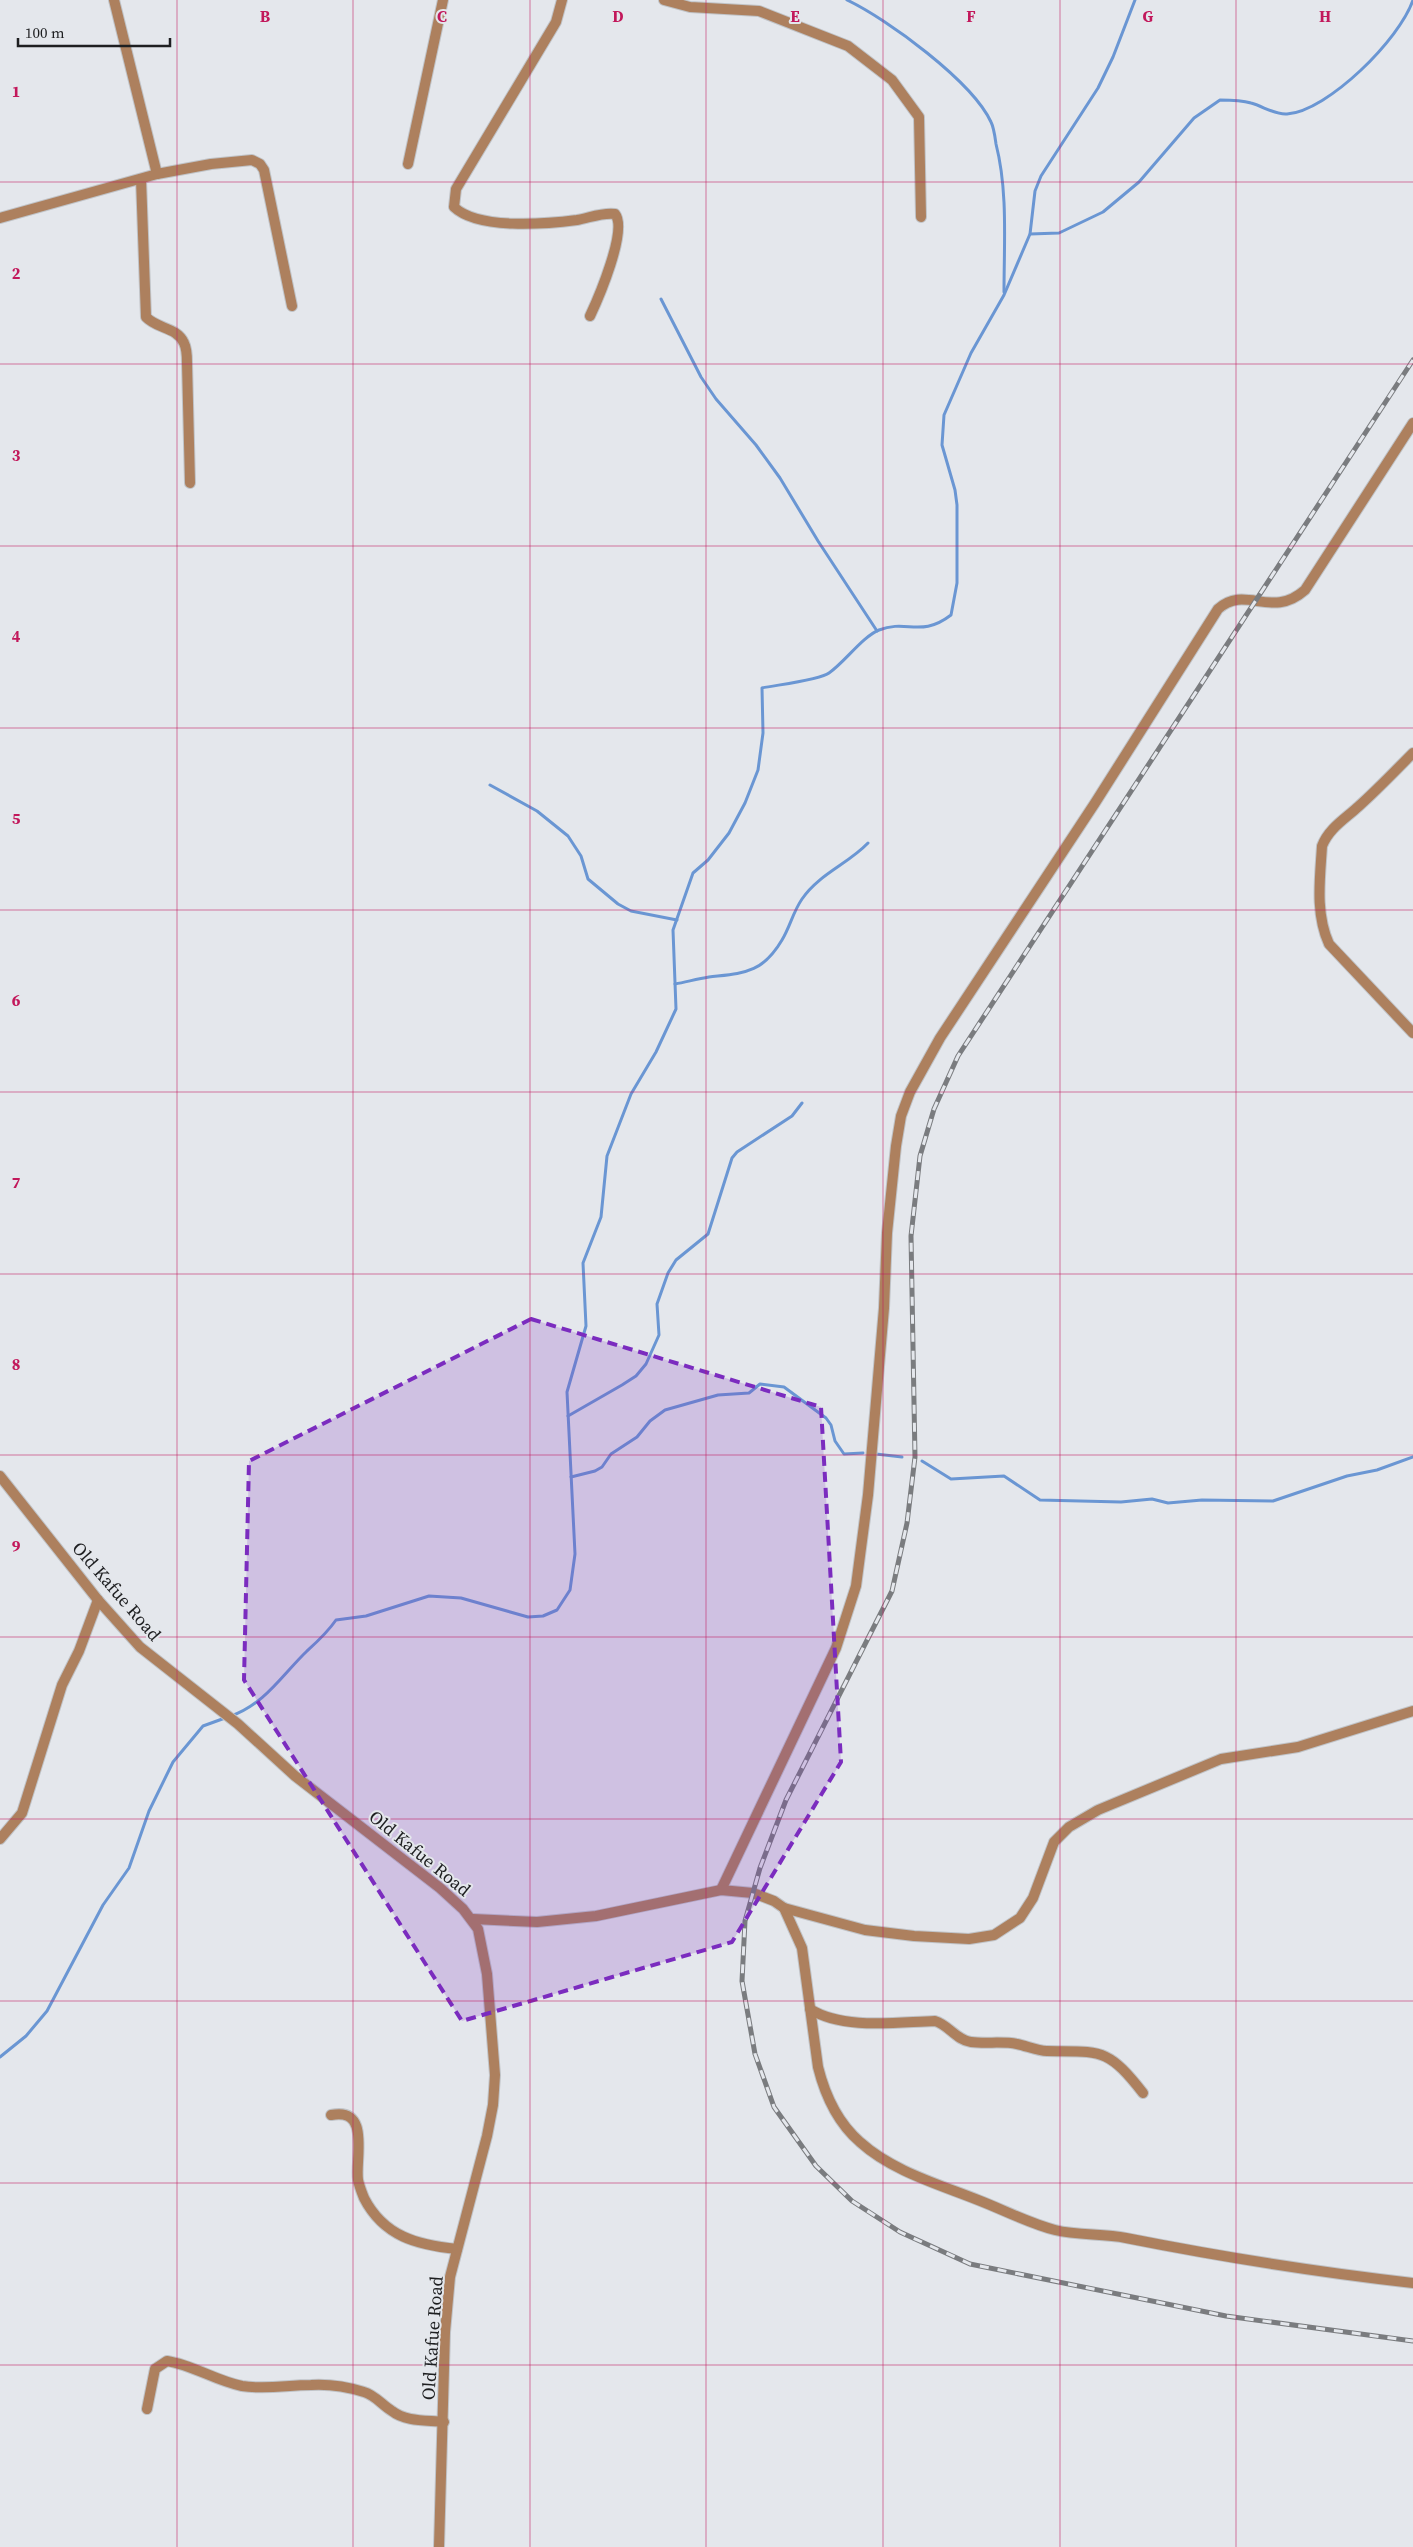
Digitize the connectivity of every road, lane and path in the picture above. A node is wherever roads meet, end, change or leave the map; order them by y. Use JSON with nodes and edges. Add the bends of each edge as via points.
{"nodes":[{"id":1,"x":114,"y":0,"type":"edge"},
{"id":2,"x":443,"y":0,"type":"edge"},
{"id":3,"x":562,"y":0,"type":"edge"},
{"id":4,"x":664,"y":0,"type":"edge"},
{"id":5,"x":408,"y":164,"type":"dead end"},
{"id":6,"x":156,"y":174,"type":"junction"},
{"id":7,"x":141,"y":179,"type":"junction"},
{"id":8,"x":2,"y":216,"type":"edge"},
{"id":9,"x":921,"y":217,"type":"dead end"},
{"id":10,"x":292,"y":306,"type":"dead end"},
{"id":11,"x":590,"y":316,"type":"dead end"},
{"id":12,"x":1413,"y":422,"type":"edge"},
{"id":13,"x":190,"y":483,"type":"dead end"},
{"id":14,"x":1413,"y":753,"type":"edge"},
{"id":15,"x":1413,"y":1033,"type":"edge"},
{"id":16,"x":1,"y":1480,"type":"edge"},
{"id":17,"x":98,"y":1600,"type":"junction"},
{"id":18,"x":1413,"y":1710,"type":"edge"},
{"id":19,"x":0,"y":1839,"type":"edge"},
{"id":20,"x":721,"y":1890,"type":"junction"},
{"id":21,"x":784,"y":1908,"type":"junction"},
{"id":22,"x":472,"y":1919,"type":"junction"},
{"id":23,"x":810,"y":2009,"type":"junction"},
{"id":24,"x":1143,"y":2093,"type":"dead end"},
{"id":25,"x":331,"y":2115,"type":"dead end"},
{"id":26,"x":457,"y":2249,"type":"junction"},
{"id":27,"x":1413,"y":2283,"type":"edge"},
{"id":28,"x":147,"y":2409,"type":"dead end"},
{"id":29,"x":444,"y":2422,"type":"junction"},
{"id":30,"x":439,"y":2547,"type":"edge"}],
"edges":[{"from":1,"to":6,"type":"street"},
{"from":2,"to":5,"type":"street"},
{"from":3,"to":11,"type":"street","via":[[556,22],[456,189],[453,200],[454,207],[468,215],[535,224],[615,214],[619,224],[609,271]]},
{"from":4,"to":9,"type":"street","via":[[690,7],[759,11],[848,46],[892,80],[919,117]]},
{"from":6,"to":7,"type":"street"},
{"from":6,"to":10,"type":"street","via":[[219,163],[252,160],[260,164],[279,235]]},
{"from":7,"to":8,"type":"street"},
{"from":7,"to":13,"type":"street","via":[[146,317],[173,331],[184,344],[188,363]]},
{"from":12,"to":20,"type":"street","via":[[1305,590],[1282,604],[1236,599],[1218,609],[940,1038],[910,1092],[901,1116],[896,1146],[868,1496],[856,1586],[836,1648]]},
{"from":14,"to":15,"type":"street","via":[[1324,839],[1320,915],[1322,930],[1329,944]]},
{"from":16,"to":17,"type":"street","name":"Old Kafue Road"},
{"from":17,"to":19,"type":"street","via":[[62,1685],[22,1813]]},
{"from":17,"to":22,"type":"street","name":"Old Kafue Road","via":[[140,1647],[238,1724],[295,1776],[440,1888]]},
{"from":18,"to":21,"type":"street","via":[[1298,1747],[1221,1759],[1098,1810],[1069,1827],[1054,1842],[1034,1898],[1020,1918],[994,1935],[969,1939],[865,1930]]},
{"from":20,"to":21,"type":"street","via":[[753,1893]]},
{"from":20,"to":22,"type":"street","via":[[596,1916],[537,1922]]},
{"from":21,"to":23,"type":"street","via":[[802,1948]]},
{"from":22,"to":26,"type":"street","name":"Old Kafue Road","via":[[478,1929],[487,1974],[495,2075],[487,2136]]},
{"from":23,"to":24,"type":"street","via":[[822,2017],[854,2022],[935,2021],[946,2025],[960,2039],[970,2042],[1016,2044],[1045,2051],[1093,2052],[1114,2061]]},
{"from":23,"to":27,"type":"street","via":[[823,2086],[844,2125],[882,2158],[934,2183],[1057,2231],[1111,2235],[1244,2261]]},
{"from":25,"to":26,"type":"street","via":[[346,2115],[356,2126],[359,2138],[358,2180],[369,2207],[404,2238],[418,2244]]},
{"from":26,"to":29,"type":"street","name":"Old Kafue Road","via":[[450,2277],[445,2332]]},
{"from":28,"to":29,"type":"street","via":[[155,2369],[166,2361],[241,2386],[280,2389],[322,2385],[365,2392],[393,2413],[410,2419]]},
{"from":29,"to":30,"type":"street","name":"Old Kafue Road"}]}
